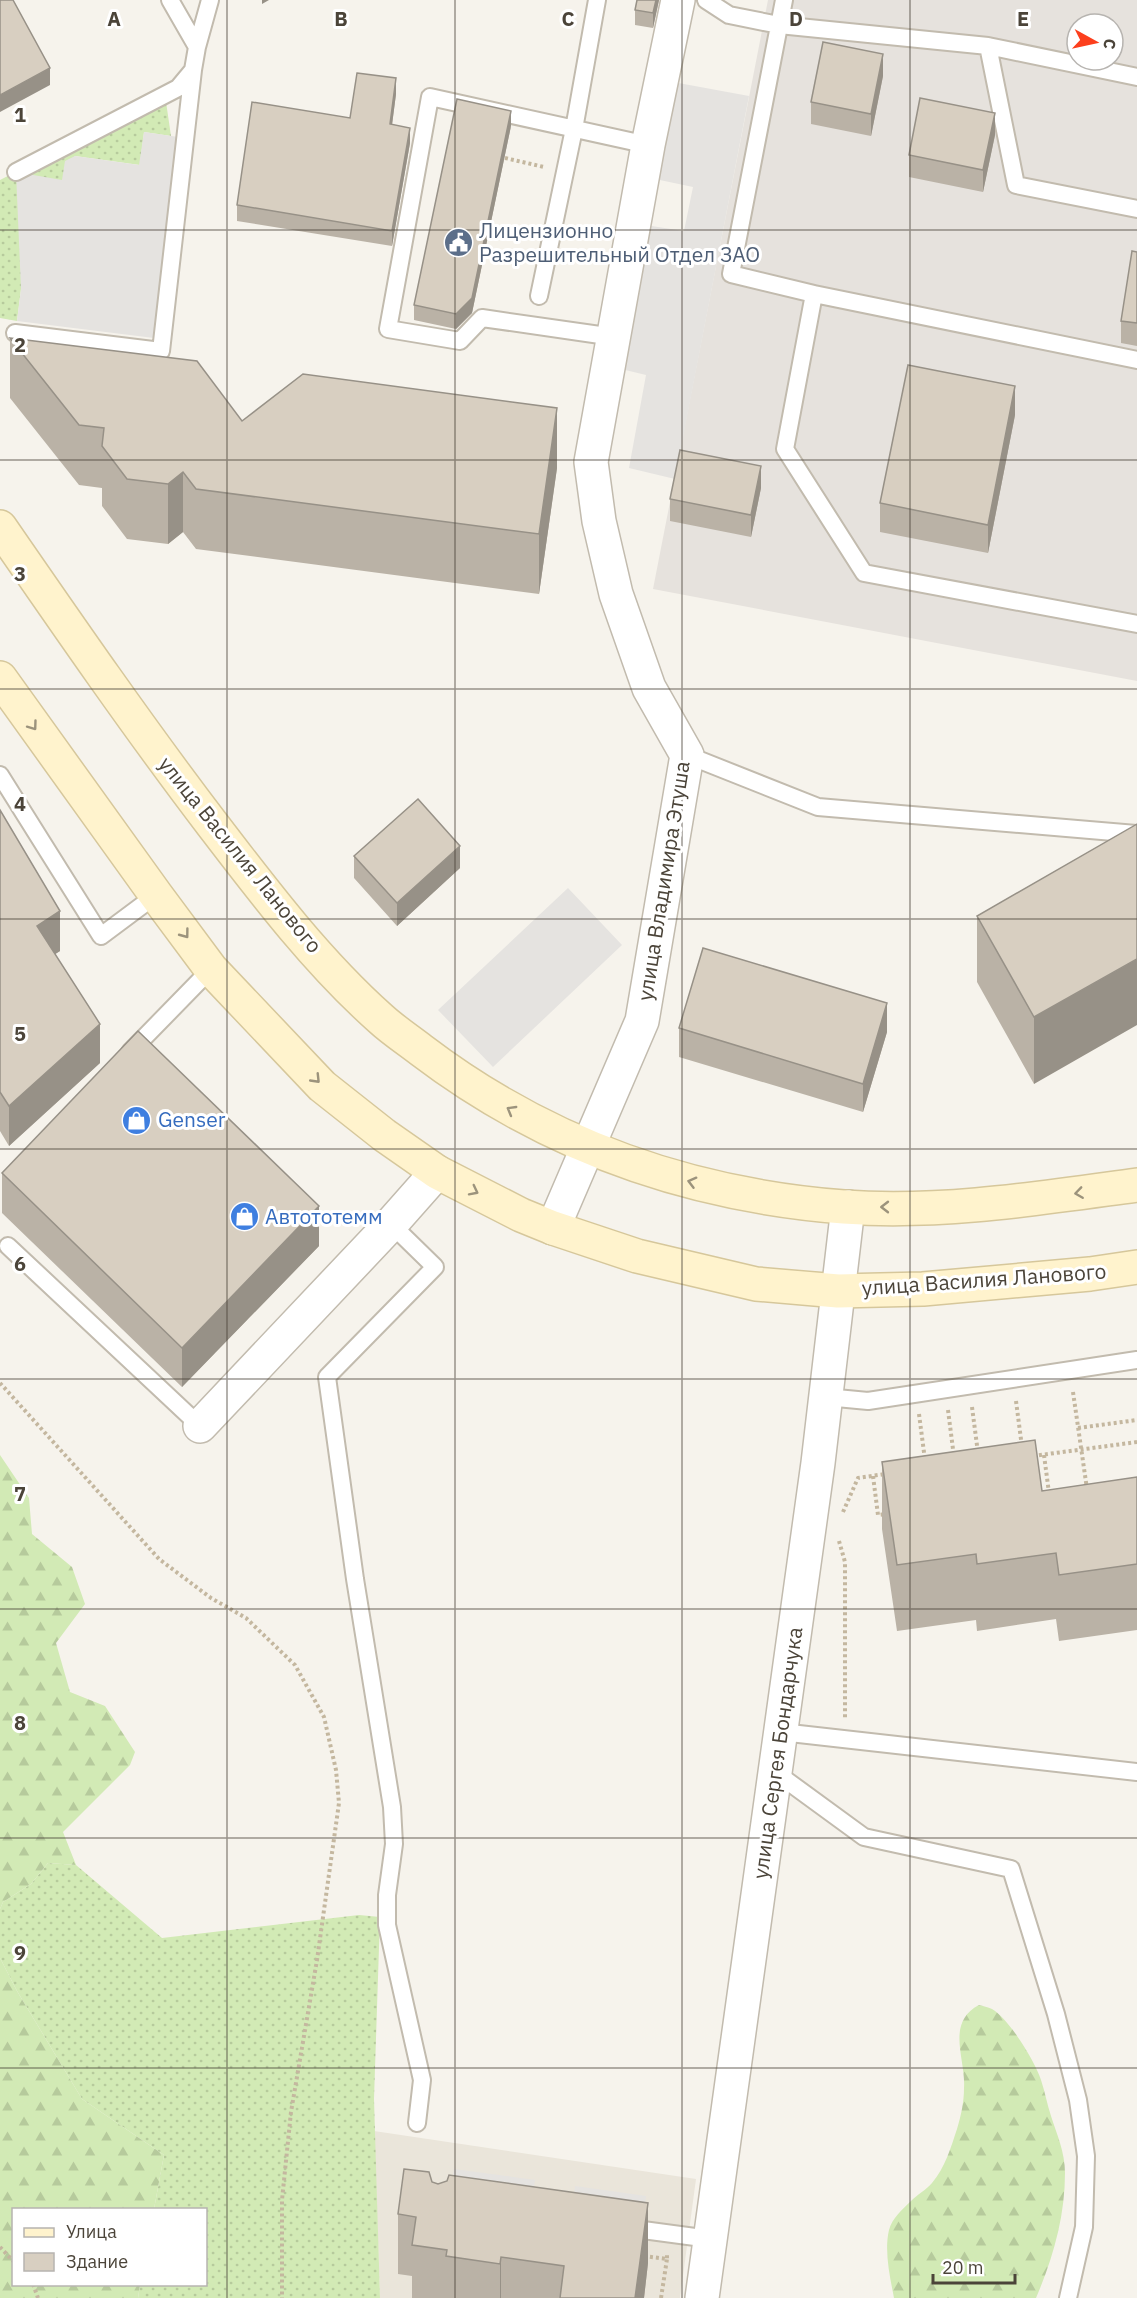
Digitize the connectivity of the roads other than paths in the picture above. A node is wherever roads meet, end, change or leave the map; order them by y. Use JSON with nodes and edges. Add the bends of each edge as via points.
{"nodes":[{"id":1,"x":170,"y":0,"type":"edge"},
{"id":2,"x":210,"y":0,"type":"edge"},
{"id":3,"x":597,"y":0,"type":"edge"},
{"id":4,"x":678,"y":0,"type":"edge"},
{"id":5,"x":706,"y":0,"type":"edge"},
{"id":6,"x":784,"y":0,"type":"edge"},
{"id":7,"x":779,"y":25,"type":"junction"},
{"id":8,"x":988,"y":46,"type":"junction"},
{"id":9,"x":197,"y":47,"type":"junction"},
{"id":10,"x":193,"y":70,"type":"junction"},
{"id":11,"x":1137,"y":77,"type":"edge"},
{"id":12,"x":574,"y":129,"type":"junction"},
{"id":13,"x":648,"y":145,"type":"junction"},
{"id":14,"x":16,"y":172,"type":"dead end"},
{"id":15,"x":1137,"y":209,"type":"edge"},
{"id":16,"x":814,"y":294,"type":"junction"},
{"id":17,"x":539,"y":296,"type":"dead end"},
{"id":18,"x":15,"y":333,"type":"dead end"},
{"id":19,"x":614,"y":337,"type":"junction"},
{"id":20,"x":1137,"y":360,"type":"edge"},
{"id":21,"x":0,"y":527,"type":"edge"},
{"id":22,"x":1137,"y":624,"type":"edge"},
{"id":23,"x":5,"y":695,"type":"edge"},
{"id":24,"x":687,"y":755,"type":"junction"},
{"id":25,"x":0,"y":775,"type":"edge"},
{"id":26,"x":1137,"y":834,"type":"edge"},
{"id":27,"x":156,"y":895,"type":"junction"},
{"id":28,"x":211,"y":969,"type":"junction"},
{"id":29,"x":116,"y":1066,"type":"edge"},
{"id":30,"x":587,"y":1147,"type":"junction"},
{"id":31,"x":437,"y":1172,"type":"junction"},
{"id":32,"x":1137,"y":1185,"type":"edge"},
{"id":33,"x":848,"y":1207,"type":"junction"},
{"id":34,"x":391,"y":1224,"type":"junction"},
{"id":35,"x":553,"y":1228,"type":"junction"},
{"id":36,"x":8,"y":1246,"type":"dead end"},
{"id":37,"x":1137,"y":1267,"type":"edge"},
{"id":38,"x":838,"y":1291,"type":"junction"},
{"id":39,"x":1137,"y":1360,"type":"edge"},
{"id":40,"x":826,"y":1397,"type":"junction"},
{"id":41,"x":200,"y":1426,"type":"joint"},
{"id":42,"x":781,"y":1732,"type":"junction"},
{"id":43,"x":775,"y":1772,"type":"junction"},
{"id":44,"x":1137,"y":1772,"type":"edge"},
{"id":45,"x":417,"y":2123,"type":"dead end"},
{"id":46,"x":613,"y":2226,"type":"edge"},
{"id":47,"x":710,"y":2239,"type":"junction"},
{"id":48,"x":702,"y":2298,"type":"edge"},
{"id":49,"x":1068,"y":2298,"type":"edge"}],
"edges":[{"from":1,"to":9,"type":"lane"},
{"from":2,"to":9,"type":"lane"},
{"from":3,"to":12,"type":"lane"},
{"from":4,"to":13,"type":"street","name":"улица Владимира Этуша"},
{"from":5,"to":7,"type":"lane","via":[[729,15]]},
{"from":6,"to":7,"type":"lane"},
{"from":7,"to":8,"type":"lane"},
{"from":7,"to":16,"type":"lane","via":[[731,274]]},
{"from":8,"to":11,"type":"lane"},
{"from":8,"to":15,"type":"lane","via":[[1016,185]]},
{"from":9,"to":10,"type":"lane"},
{"from":10,"to":14,"type":"lane","via":[[178,88]]},
{"from":10,"to":18,"type":"lane","via":[[161,351]]},
{"from":12,"to":13,"type":"lane"},
{"from":12,"to":17,"type":"lane"},
{"from":12,"to":19,"type":"lane","via":[[430,97],[388,329],[460,341],[483,318]]},
{"from":13,"to":19,"type":"street","name":"улица Владимира Этуша"},
{"from":16,"to":20,"type":"lane"},
{"from":16,"to":22,"type":"lane","via":[[785,449],[864,573]]},
{"from":19,"to":24,"type":"street","name":"улица Владимира Этуша","via":[[591,462],[599,521],[616,594],[649,688]]},
{"from":30,"to":21,"type":"street","name":"улица Василия Ланового","one_way":true,"via":[[462,1082],[381,1020],[337,975],[264,893],[137,725]]},
{"from":23,"to":27,"type":"street","name":"улица Василия Ланового","one_way":true},
{"from":24,"to":26,"type":"lane","via":[[818,807]]},
{"from":24,"to":30,"type":"street","name":"улица Владимира Этуша","via":[[642,1021]]},
{"from":25,"to":27,"type":"lane","via":[[101,936]]},
{"from":27,"to":28,"type":"street","name":"улица Василия Ланового","one_way":true},
{"from":28,"to":29,"type":"lane"},
{"from":28,"to":31,"type":"street","name":"улица Василия Ланового","one_way":true,"via":[[322,1086]]},
{"from":33,"to":30,"type":"street","name":"улица Василия Ланового","one_way":true,"via":[[699,1184],[650,1171]]},
{"from":30,"to":35,"type":"street","name":"улица Владимира Этуша"},
{"from":31,"to":34,"type":"street"},
{"from":31,"to":35,"type":"street","name":"улица Василия Ланового","one_way":true},
{"from":32,"to":33,"type":"street","name":"улица Василия Ланового","one_way":true,"via":[[969,1205]]},
{"from":33,"to":38,"type":"street","name":"улица Сергея Бондарчука"},
{"from":34,"to":41,"type":"street"},
{"from":34,"to":45,"type":"lane","via":[[435,1267],[327,1377],[392,1807],[394,1844],[387,1925],[422,2080]]},
{"from":35,"to":38,"type":"street","name":"улица Василия Ланового","via":[[638,1256],[756,1284]]},
{"from":36,"to":41,"type":"lane"},
{"from":37,"to":38,"type":"street","name":"улица Василия Ланового","via":[[923,1289]]},
{"from":38,"to":40,"type":"street","name":"улица Сергея Бондарчука"},
{"from":39,"to":40,"type":"lane","via":[[868,1401]]},
{"from":40,"to":42,"type":"street","name":"улица Сергея Бондарчука"},
{"from":42,"to":43,"type":"street","name":"улица Сергея Бондарчука"},
{"from":42,"to":44,"type":"lane"},
{"from":43,"to":47,"type":"street","name":"улица Сергея Бондарчука"},
{"from":43,"to":49,"type":"lane","via":[[864,1837],[1011,1869],[1056,2014],[1078,2100],[1086,2156],[1084,2227]]},
{"from":46,"to":47,"type":"lane"},
{"from":47,"to":48,"type":"street","name":"улица Сергея Бондарчука"}]}
